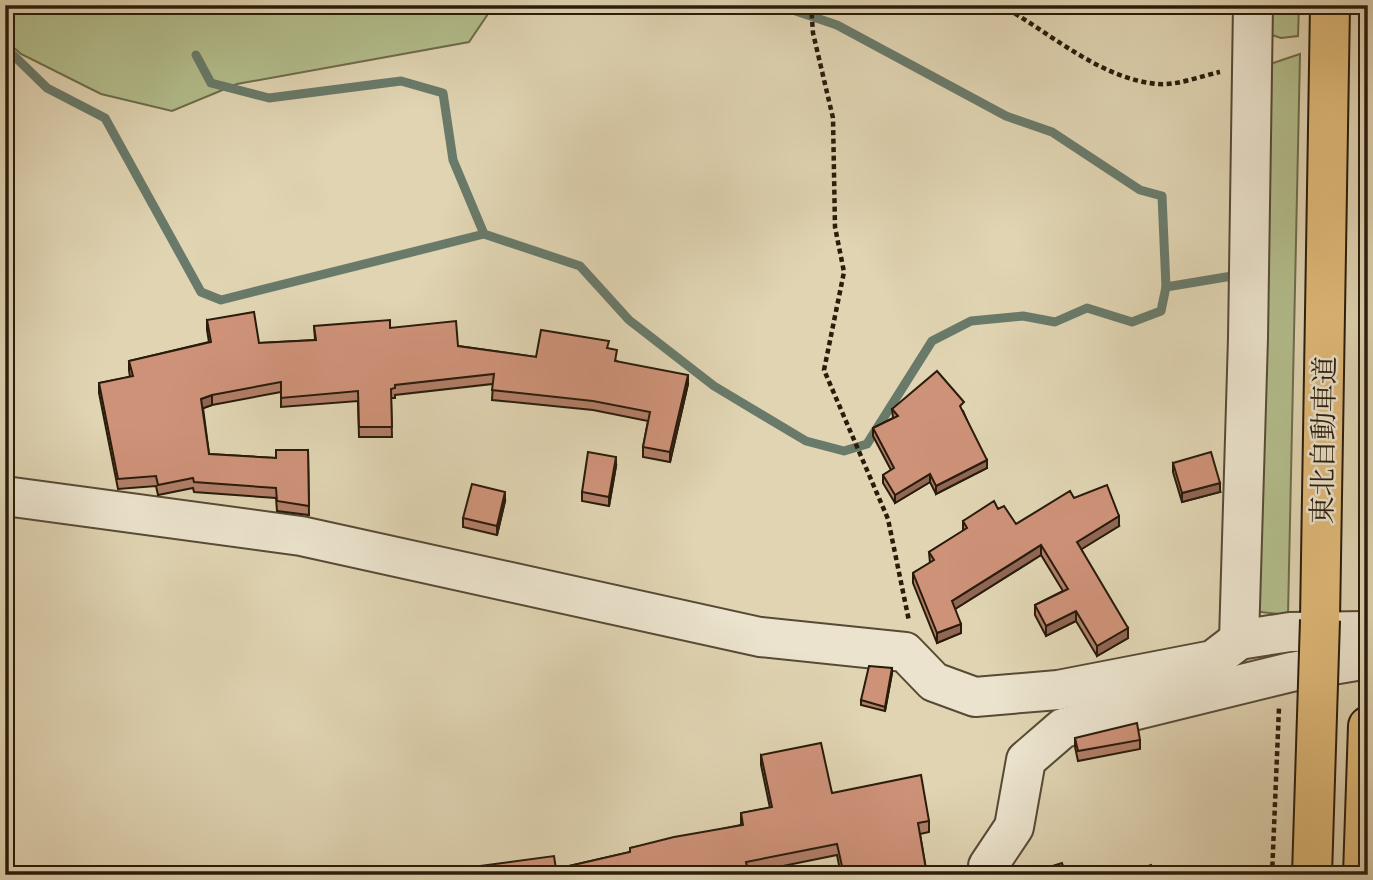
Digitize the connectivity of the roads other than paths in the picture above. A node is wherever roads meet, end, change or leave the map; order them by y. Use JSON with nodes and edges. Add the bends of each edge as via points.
{"nodes":[{"id":1,"x":1253,"y":5,"type":"edge"},
{"id":2,"x":1330,"y":5,"type":"edge"},
{"id":3,"x":5,"y":496,"type":"edge"},
{"id":4,"x":1368,"y":631,"type":"edge"},
{"id":5,"x":1238,"y":640,"type":"junction"},
{"id":6,"x":1368,"y":659,"type":"edge"},
{"id":7,"x":1368,"y":726,"type":"edge"},
{"id":8,"x":988,"y":875,"type":"edge"},
{"id":9,"x":1312,"y":875,"type":"edge"},
{"id":10,"x":1363,"y":875,"type":"edge"}],
"edges":[{"from":1,"to":5,"type":"street"},
{"from":2,"to":9,"type":"highway","name":"東北自動車道","bridge":true},
{"from":3,"to":5,"type":"street","via":[[302,536],[760,637],[905,652],[934,682],[975,697],[1058,690],[1213,660]]},
{"from":4,"to":5,"type":"street","via":[[1290,632]]},
{"from":6,"to":8,"type":"street","via":[[1063,728],[1027,760],[1014,827],[988,866]]},
{"from":7,"to":10,"type":"highway"}]}
